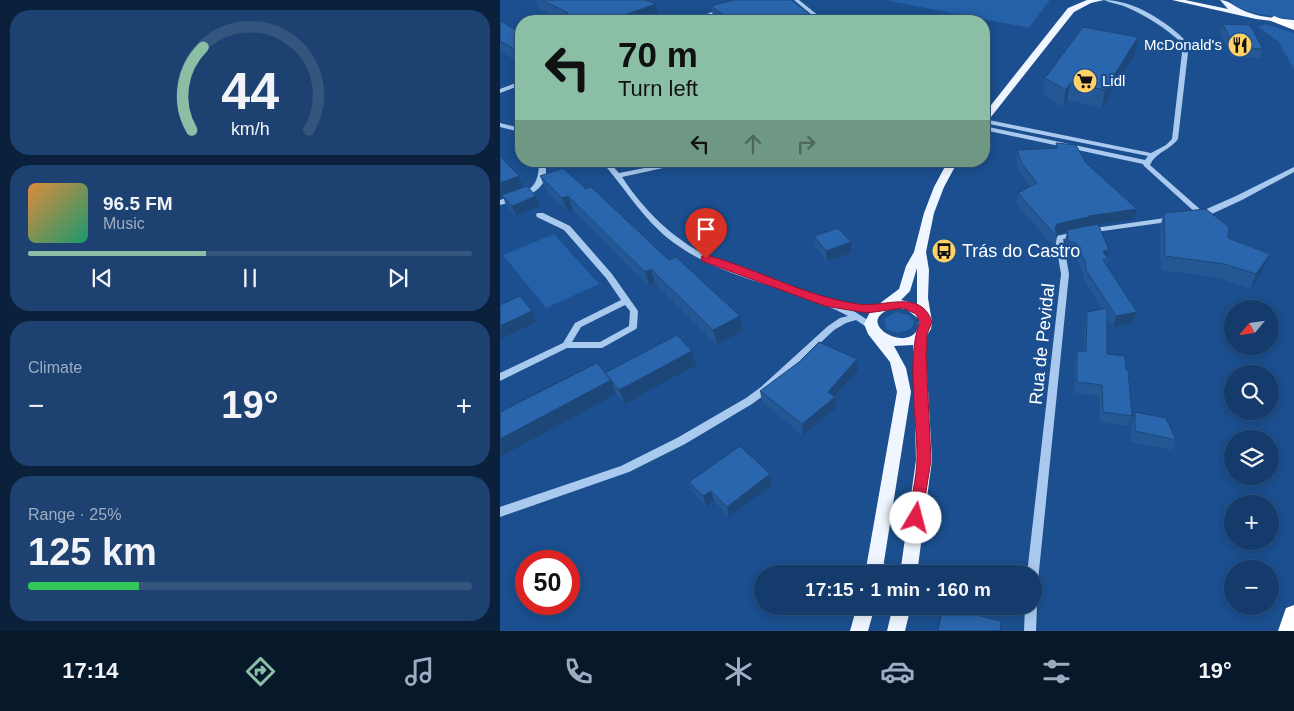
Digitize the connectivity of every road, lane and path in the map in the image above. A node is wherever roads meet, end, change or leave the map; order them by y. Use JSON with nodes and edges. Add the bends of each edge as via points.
{"nodes":[{"id":1,"x":796,"y":0,"type":"edge"},
{"id":2,"x":1069,"y":0,"type":"edge"},
{"id":3,"x":1101,"y":0,"type":"edge"},
{"id":4,"x":1106,"y":0,"type":"edge"},
{"id":5,"x":1175,"y":0,"type":"edge"},
{"id":6,"x":1222,"y":0,"type":"edge"},
{"id":7,"x":732,"y":8,"type":"edge"},
{"id":8,"x":1072,"y":10,"type":"junction"},
{"id":9,"x":1245,"y":14,"type":"junction"},
{"id":10,"x":710,"y":15,"type":"edge"},
{"id":11,"x":815,"y":15,"type":"edge"},
{"id":12,"x":1274,"y":19,"type":"junction"},
{"id":13,"x":1294,"y":22,"type":"edge"},
{"id":14,"x":1294,"y":27,"type":"edge"},
{"id":15,"x":515,"y":85,"type":"edge"},
{"id":16,"x":500,"y":91,"type":"edge"},
{"id":17,"x":990,"y":112,"type":"edge"},
{"id":18,"x":990,"y":121,"type":"edge"},
{"id":19,"x":500,"y":125,"type":"edge"},
{"id":20,"x":515,"y":129,"type":"edge"},
{"id":21,"x":990,"y":129,"type":"edge"},
{"id":22,"x":1151,"y":155,"type":"junction"},
{"id":23,"x":1147,"y":162,"type":"junction"},
{"id":24,"x":542,"y":167,"type":"edge"},
{"id":25,"x":609,"y":167,"type":"edge"},
{"id":26,"x":662,"y":167,"type":"edge"},
{"id":27,"x":950,"y":167,"type":"edge"},
{"id":28,"x":1294,"y":169,"type":"edge"},
{"id":29,"x":617,"y":176,"type":"junction"},
{"id":30,"x":500,"y":203,"type":"edge"},
{"id":31,"x":540,"y":214,"type":"dead end"},
{"id":32,"x":1193,"y":216,"type":"junction"},
{"id":33,"x":920,"y":252,"type":"junction"},
{"id":34,"x":626,"y":301,"type":"junction"},
{"id":35,"x":829,"y":304,"type":"junction"},
{"id":36,"x":884,"y":307,"type":"junction"},
{"id":37,"x":924,"y":316,"type":"junction"},
{"id":38,"x":858,"y":317,"type":"junction"},
{"id":39,"x":875,"y":331,"type":"junction"},
{"id":40,"x":921,"y":334,"type":"junction"},
{"id":41,"x":566,"y":345,"type":"junction"},
{"id":42,"x":500,"y":376,"type":"edge"},
{"id":43,"x":500,"y":512,"type":"edge"},
{"id":44,"x":874,"y":565,"type":"edge"},
{"id":45,"x":910,"y":565,"type":"edge"},
{"id":46,"x":1034,"y":565,"type":"edge"},
{"id":47,"x":863,"y":615,"type":"edge"},
{"id":48,"x":900,"y":615,"type":"edge"},
{"id":49,"x":1031,"y":615,"type":"edge"},
{"id":50,"x":1294,"y":615,"type":"edge"},
{"id":51,"x":859,"y":631,"type":"edge"},
{"id":52,"x":896,"y":631,"type":"edge"},
{"id":53,"x":1030,"y":631,"type":"edge"},
{"id":54,"x":1289,"y":631,"type":"edge"}],
"edges":[{"from":1,"to":11,"type":"street"},
{"from":2,"to":8,"type":"main road"},
{"from":3,"to":8,"type":"main road"},
{"from":4,"to":22,"type":"street","via":[[1135,6],[1186,44],[1175,139]]},
{"from":5,"to":9,"type":"main road"},
{"from":6,"to":9,"type":"main road"},
{"from":7,"to":10,"type":"street"},
{"from":8,"to":17,"type":"main road"},
{"from":9,"to":12,"type":"main road"},
{"from":12,"to":13,"type":"main road"},
{"from":12,"to":14,"type":"highway"},
{"from":15,"to":16,"type":"street"},
{"from":18,"to":22,"type":"street"},
{"from":19,"to":20,"type":"street"},
{"from":21,"to":23,"type":"street"},
{"from":22,"to":23,"type":"street"},
{"from":23,"to":32,"type":"street","via":[[1146,165]]},
{"from":24,"to":30,"type":"street","via":[[537,187]]},
{"from":25,"to":29,"type":"street"},
{"from":26,"to":29,"type":"street"},
{"from":27,"to":33,"type":"main road","via":[[929,213]]},
{"from":28,"to":32,"type":"street","name":"Rua de Pevidal"},
{"from":29,"to":35,"type":"street","via":[[659,226],[693,252]]},
{"from":31,"to":34,"type":"street","via":[[567,228]]},
{"from":32,"to":46,"type":"street","name":"Rua de Pevidal","via":[[1059,238],[1065,274]]},
{"from":33,"to":36,"type":"main road","via":[[904,291]]},
{"from":33,"to":37,"type":"main road","via":[[925,266]]},
{"from":34,"to":41,"type":"street","via":[[578,325]]},
{"from":34,"to":41,"type":"street","via":[[634,311],[633,327],[602,345]]},
{"from":35,"to":36,"type":"street","via":[[850,308]]},
{"from":35,"to":38,"type":"street"},
{"from":36,"to":37,"type":"main road","via":[[896,304],[913,307]]},
{"from":36,"to":39,"type":"main road","via":[[871,319]]},
{"from":37,"to":40,"type":"main road","via":[[926,322]]},
{"from":38,"to":39,"type":"street"},
{"from":38,"to":43,"type":"street","via":[[843,320],[831,328],[750,401],[681,441],[625,469]]},
{"from":39,"to":40,"type":"main road","via":[[896,342],[914,339]]},
{"from":39,"to":44,"type":"main road","via":[[898,362],[904,392]]},
{"from":40,"to":45,"type":"main road","via":[[924,460]]},
{"from":41,"to":42,"type":"street"},
{"from":47,"to":51,"type":"main road"},
{"from":48,"to":52,"type":"main road"},
{"from":49,"to":53,"type":"street"},
{"from":50,"to":54,"type":"highway"}]}
